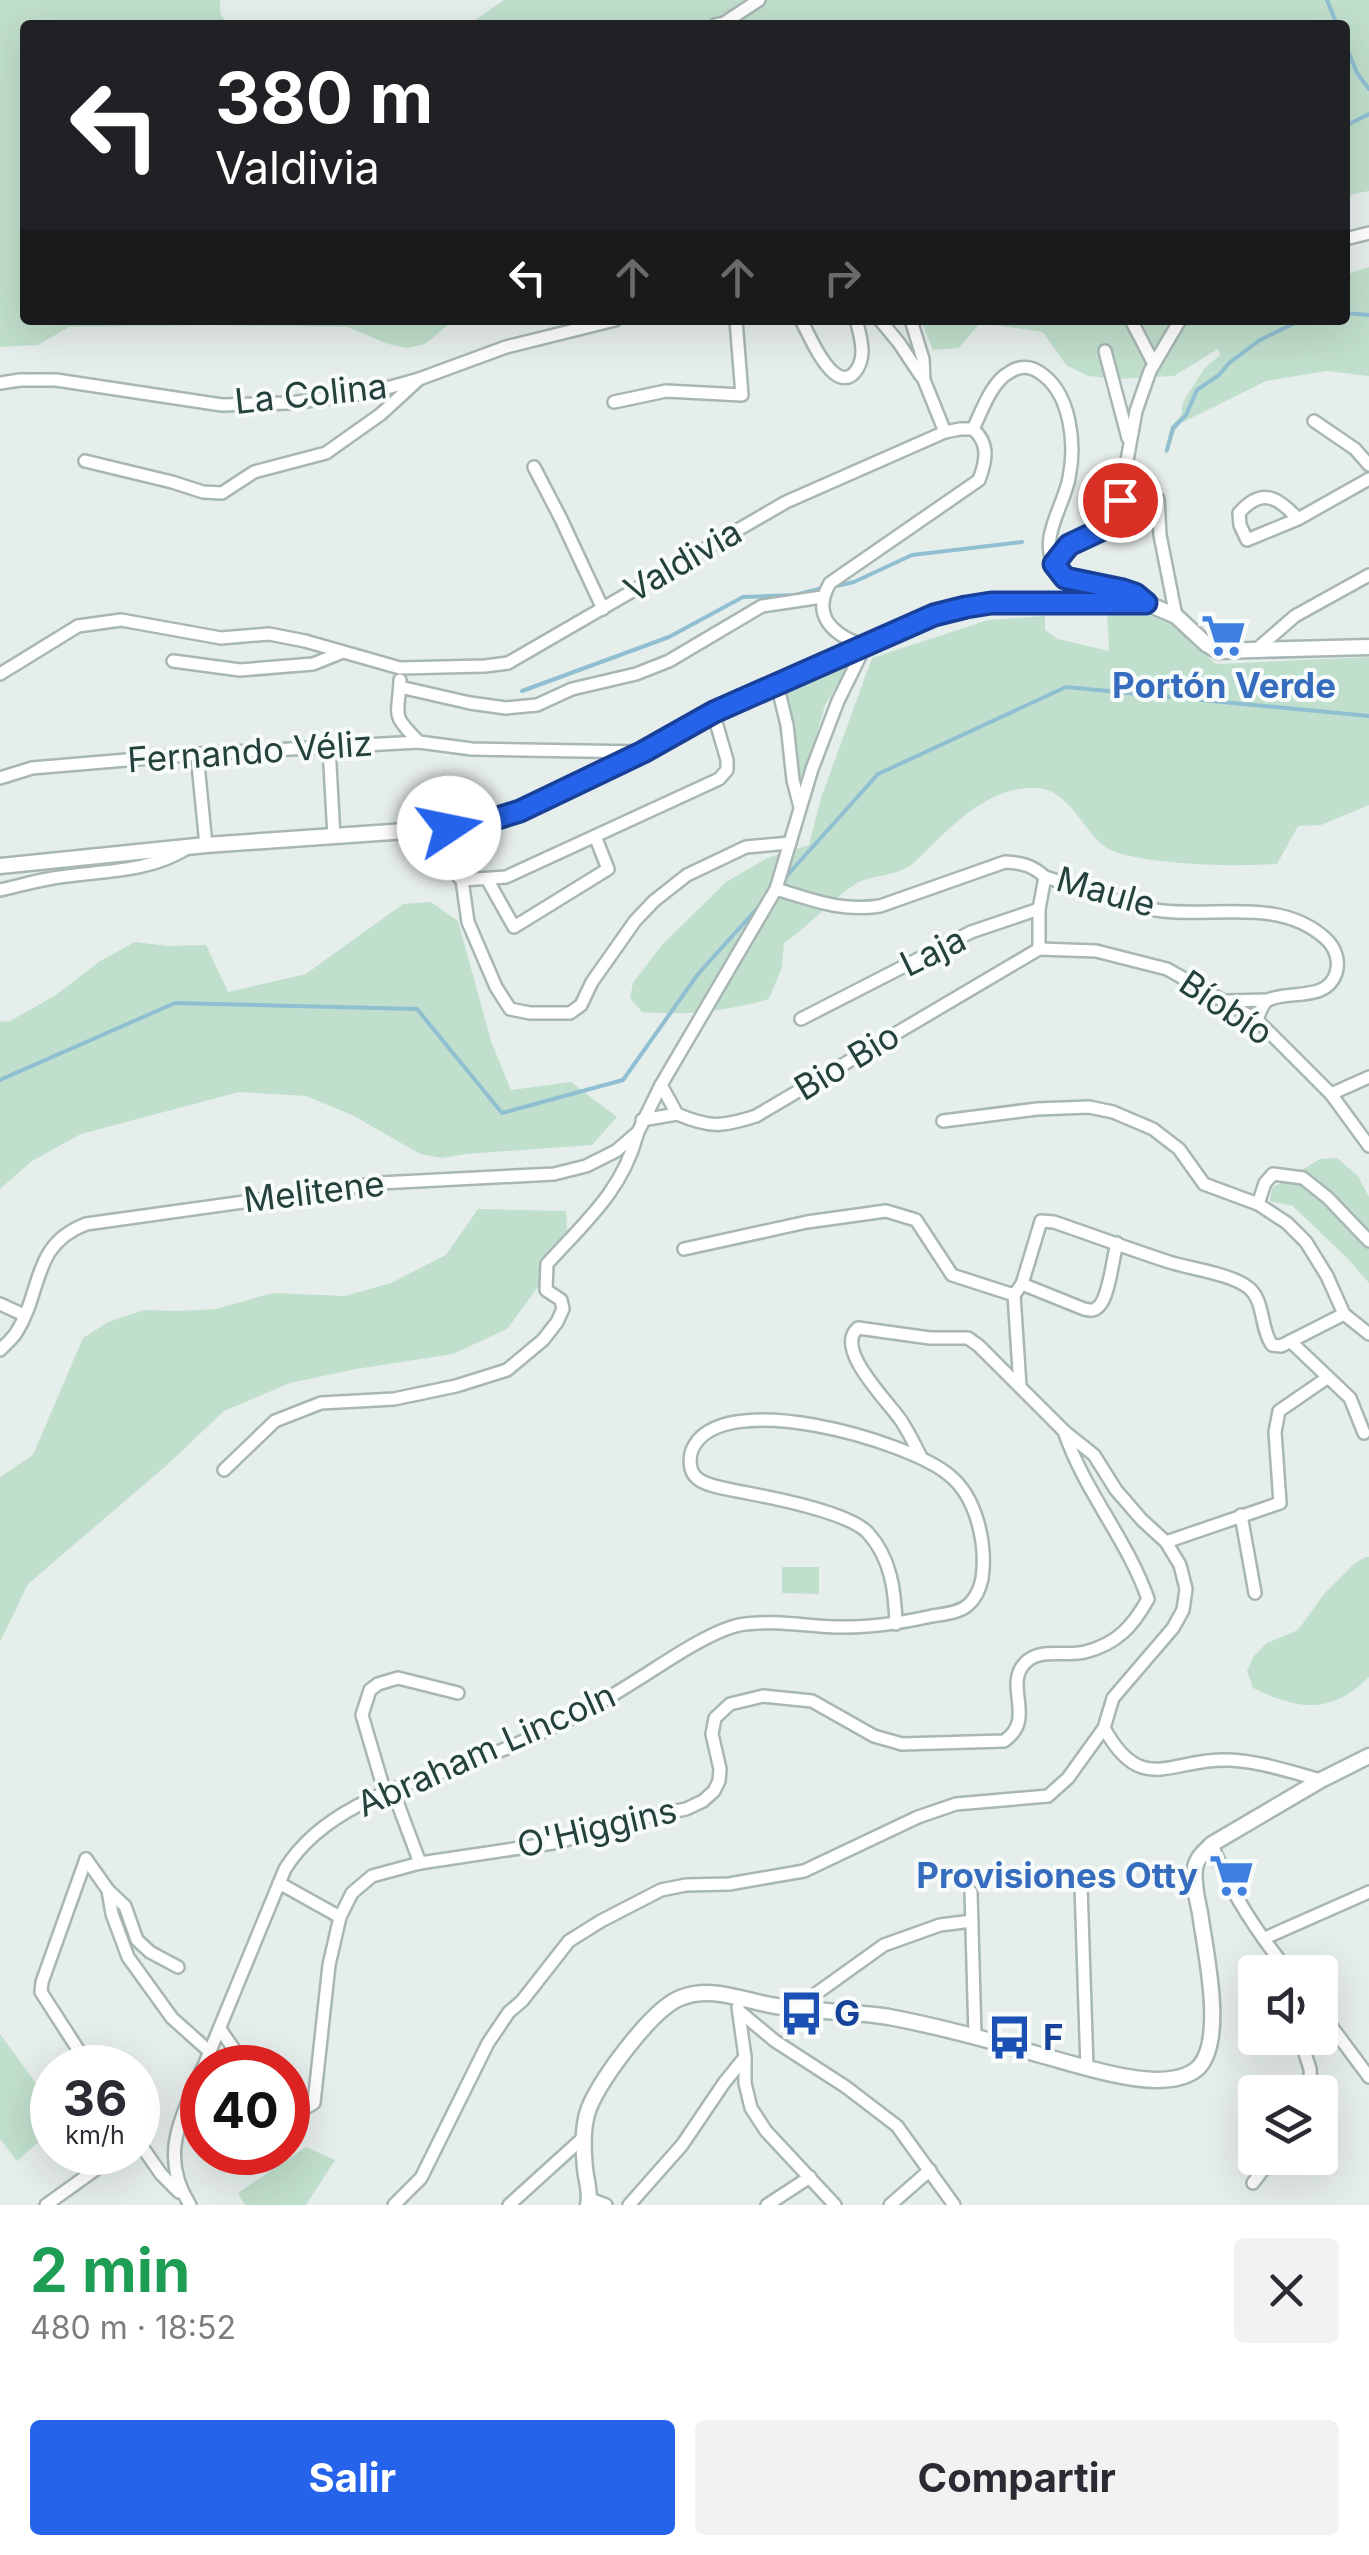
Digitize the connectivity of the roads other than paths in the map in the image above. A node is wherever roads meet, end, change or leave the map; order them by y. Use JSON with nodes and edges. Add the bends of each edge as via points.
{"nodes":[{"id":1,"x":759,"y":0,"type":"edge"},
{"id":2,"x":729,"y":20,"type":"edge"},
{"id":3,"x":596,"y":325,"type":"edge"},
{"id":4,"x":736,"y":325,"type":"edge"},
{"id":5,"x":803,"y":325,"type":"edge"},
{"id":6,"x":857,"y":325,"type":"edge"},
{"id":7,"x":884,"y":325,"type":"edge"},
{"id":8,"x":913,"y":325,"type":"edge"},
{"id":9,"x":1134,"y":325,"type":"edge"},
{"id":10,"x":1177,"y":325,"type":"edge"},
{"id":11,"x":1105,"y":351,"type":"dead end"},
{"id":12,"x":1154,"y":364,"type":"junction"},
{"id":13,"x":419,"y":380,"type":"junction"},
{"id":14,"x":924,"y":380,"type":"junction"},
{"id":15,"x":0,"y":383,"type":"edge"},
{"id":16,"x":614,"y":402,"type":"dead end"},
{"id":17,"x":1314,"y":420,"type":"dead end"},
{"id":18,"x":972,"y":429,"type":"junction"},
{"id":19,"x":946,"y":432,"type":"junction"},
{"id":20,"x":1130,"y":447,"type":"junction"},
{"id":21,"x":86,"y":460,"type":"dead end"},
{"id":22,"x":1369,"y":465,"type":"edge"},
{"id":23,"x":534,"y":467,"type":"dead end"},
{"id":24,"x":1369,"y":479,"type":"edge"},
{"id":25,"x":1158,"y":499,"type":"dead end"},
{"id":26,"x":1298,"y":519,"type":"junction"},
{"id":27,"x":1054,"y":564,"type":"junction"},
{"id":28,"x":1369,"y":574,"type":"edge"},
{"id":29,"x":822,"y":596,"type":"junction"},
{"id":30,"x":1146,"y":603,"type":"junction"},
{"id":31,"x":602,"y":608,"type":"junction"},
{"id":32,"x":1176,"y":616,"type":"junction"},
{"id":33,"x":865,"y":646,"type":"junction"},
{"id":34,"x":1369,"y":647,"type":"edge"},
{"id":35,"x":1257,"y":650,"type":"junction"},
{"id":36,"x":343,"y":652,"type":"junction"},
{"id":37,"x":172,"y":661,"type":"dead end"},
{"id":38,"x":400,"y":668,"type":"junction"},
{"id":39,"x":0,"y":674,"type":"edge"},
{"id":40,"x":778,"y":684,"type":"junction"},
{"id":41,"x":400,"y":687,"type":"junction"},
{"id":42,"x":714,"y":712,"type":"junction"},
{"id":43,"x":419,"y":742,"type":"junction"},
{"id":44,"x":329,"y":747,"type":"junction"},
{"id":45,"x":643,"y":752,"type":"junction"},
{"id":46,"x":197,"y":754,"type":"junction"},
{"id":47,"x":0,"y":778,"type":"edge"},
{"id":48,"x":800,"y":807,"type":"junction"},
{"id":49,"x":430,"y":829,"type":"junction"},
{"id":50,"x":595,"y":836,"type":"junction"},
{"id":51,"x":334,"y":837,"type":"junction"},
{"id":52,"x":790,"y":843,"type":"junction"},
{"id":53,"x":206,"y":846,"type":"junction"},
{"id":54,"x":189,"y":847,"type":"junction"},
{"id":55,"x":0,"y":866,"type":"edge"},
{"id":56,"x":1045,"y":877,"type":"junction"},
{"id":57,"x":487,"y":878,"type":"junction"},
{"id":58,"x":462,"y":880,"type":"junction"},
{"id":59,"x":0,"y":890,"type":"edge"},
{"id":60,"x":776,"y":890,"type":"junction"},
{"id":61,"x":1039,"y":910,"type":"junction"},
{"id":62,"x":1039,"y":949,"type":"junction"},
{"id":63,"x":1268,"y":1000,"type":"junction"},
{"id":64,"x":1224,"y":1001,"type":"junction"},
{"id":65,"x":830,"y":1004,"type":"junction"},
{"id":66,"x":836,"y":1017,"type":"dead end"},
{"id":67,"x":800,"y":1019,"type":"dead end"},
{"id":68,"x":1257,"y":1020,"type":"junction"},
{"id":69,"x":1369,"y":1077,"type":"edge"},
{"id":70,"x":661,"y":1084,"type":"junction"},
{"id":71,"x":1331,"y":1094,"type":"junction"},
{"id":72,"x":676,"y":1114,"type":"junction"},
{"id":73,"x":943,"y":1121,"type":"dead end"},
{"id":74,"x":640,"y":1126,"type":"junction"},
{"id":75,"x":1369,"y":1146,"type":"edge"},
{"id":76,"x":1258,"y":1204,"type":"junction"},
{"id":77,"x":1369,"y":1241,"type":"edge"},
{"id":78,"x":1116,"y":1243,"type":"junction"},
{"id":79,"x":684,"y":1249,"type":"dead end"},
{"id":80,"x":1018,"y":1290,"type":"junction"},
{"id":81,"x":0,"y":1304,"type":"edge"},
{"id":82,"x":1344,"y":1314,"type":"junction"},
{"id":83,"x":24,"y":1315,"type":"junction"},
{"id":84,"x":1369,"y":1334,"type":"edge"},
{"id":85,"x":1290,"y":1340,"type":"junction"},
{"id":86,"x":0,"y":1350,"type":"edge"},
{"id":87,"x":1328,"y":1378,"type":"junction"},
{"id":88,"x":1020,"y":1386,"type":"junction"},
{"id":89,"x":1064,"y":1431,"type":"junction"},
{"id":90,"x":1364,"y":1433,"type":"dead end"},
{"id":91,"x":921,"y":1458,"type":"junction"},
{"id":92,"x":224,"y":1470,"type":"dead end"},
{"id":93,"x":1240,"y":1515,"type":"junction"},
{"id":94,"x":1166,"y":1542,"type":"junction"},
{"id":95,"x":1255,"y":1593,"type":"dead end"},
{"id":96,"x":896,"y":1624,"type":"junction"},
{"id":97,"x":458,"y":1693,"type":"dead end"},
{"id":98,"x":1104,"y":1728,"type":"junction"},
{"id":99,"x":1369,"y":1756,"type":"edge"},
{"id":100,"x":1322,"y":1780,"type":"junction"},
{"id":101,"x":389,"y":1792,"type":"junction"},
{"id":102,"x":1212,"y":1844,"type":"junction"},
{"id":103,"x":420,"y":1863,"type":"junction"},
{"id":104,"x":279,"y":1883,"type":"junction"},
{"id":105,"x":1080,"y":1886,"type":"dead end"},
{"id":106,"x":108,"y":1890,"type":"junction"},
{"id":107,"x":971,"y":1892,"type":"dead end"},
{"id":108,"x":1369,"y":1892,"type":"edge"},
{"id":109,"x":340,"y":1917,"type":"junction"},
{"id":110,"x":972,"y":1921,"type":"junction"},
{"id":111,"x":1265,"y":1938,"type":"junction"},
{"id":112,"x":1275,"y":1955,"type":"edge"},
{"id":113,"x":178,"y":1967,"type":"dead end"},
{"id":114,"x":738,"y":2004,"type":"junction"},
{"id":115,"x":796,"y":2008,"type":"junction"},
{"id":116,"x":220,"y":2029,"type":"junction"},
{"id":117,"x":975,"y":2036,"type":"junction"},
{"id":118,"x":1338,"y":2036,"type":"edge"},
{"id":119,"x":75,"y":2045,"type":"edge"},
{"id":120,"x":202,"y":2045,"type":"edge"},
{"id":121,"x":213,"y":2045,"type":"edge"},
{"id":122,"x":231,"y":2045,"type":"edge"},
{"id":123,"x":745,"y":2058,"type":"junction"},
{"id":124,"x":1087,"y":2068,"type":"junction"},
{"id":125,"x":1369,"y":2078,"type":"edge"},
{"id":126,"x":310,"y":2105,"type":"edge"},
{"id":127,"x":180,"y":2122,"type":"edge"},
{"id":128,"x":584,"y":2137,"type":"junction"},
{"id":129,"x":930,"y":2170,"type":"junction"},
{"id":130,"x":160,"y":2173,"type":"edge"},
{"id":131,"x":88,"y":2175,"type":"edge"},
{"id":132,"x":1259,"y":2175,"type":"edge"},
{"id":133,"x":810,"y":2176,"type":"junction"},
{"id":134,"x":1252,"y":2184,"type":"dead end"},
{"id":135,"x":187,"y":2200,"type":"edge"},
{"id":136,"x":589,"y":2202,"type":"edge"},
{"id":137,"x":46,"y":2205,"type":"edge"},
{"id":138,"x":394,"y":2205,"type":"edge"},
{"id":139,"x":509,"y":2205,"type":"edge"},
{"id":140,"x":606,"y":2205,"type":"edge"},
{"id":141,"x":629,"y":2205,"type":"edge"},
{"id":142,"x":766,"y":2205,"type":"edge"},
{"id":143,"x":835,"y":2205,"type":"edge"},
{"id":144,"x":890,"y":2205,"type":"edge"},
{"id":145,"x":954,"y":2205,"type":"edge"}],
"edges":[{"from":1,"to":2,"type":"street"},
{"from":3,"to":13,"type":"street","name":"La Colina","via":[[506,347]]},
{"from":4,"to":16,"type":"street","via":[[742,395],[666,390]]},
{"from":5,"to":6,"type":"street","via":[[832,371],[849,378],[862,356]]},
{"from":7,"to":14,"type":"street"},
{"from":8,"to":14,"type":"street"},
{"from":9,"to":12,"type":"street"},
{"from":10,"to":12,"type":"street"},
{"from":11,"to":20,"type":"street"},
{"from":12,"to":20,"type":"street"},
{"from":13,"to":15,"type":"street","name":"La Colina","via":[[355,395],[256,405],[56,380]]},
{"from":13,"to":21,"type":"street","via":[[326,453],[254,472],[222,493]]},
{"from":14,"to":19,"type":"street"},
{"from":17,"to":22,"type":"street"},
{"from":18,"to":19,"type":"street","name":"Valdivia"},
{"from":18,"to":27,"type":"street","via":[[1011,370],[1028,367],[1054,386],[1072,453],[1049,535]]},
{"from":18,"to":29,"type":"street","via":[[986,449],[978,480],[830,583]]},
{"from":19,"to":31,"type":"street","name":"Valdivia","via":[[786,502]]},
{"from":20,"to":27,"type":"street","via":[[1109,524],[1069,545]]},
{"from":23,"to":31,"type":"street"},
{"from":24,"to":26,"type":"street"},
{"from":25,"to":32,"type":"street"},
{"from":26,"to":26,"type":"street","via":[[1247,540],[1238,513],[1272,497]]},
{"from":27,"to":30,"type":"street","via":[[1065,578],[1123,590]]},
{"from":28,"to":35,"type":"street","via":[[1295,616]]},
{"from":29,"to":33,"type":"street","via":[[833,630]]},
{"from":29,"to":41,"type":"street","via":[[762,606],[669,661],[538,705],[506,708]]},
{"from":30,"to":32,"type":"street"},
{"from":30,"to":33,"type":"street","via":[[991,603],[934,615]]},
{"from":31,"to":38,"type":"street","name":"Valdivia","via":[[508,663]]},
{"from":32,"to":35,"type":"street","via":[[1218,652]]},
{"from":33,"to":40,"type":"street"},
{"from":33,"to":48,"type":"street","name":"Melitene"},
{"from":34,"to":35,"type":"street"},
{"from":36,"to":37,"type":"street","via":[[312,664],[240,670]]},
{"from":36,"to":38,"type":"street","name":"Valdivia"},
{"from":36,"to":39,"type":"street","name":"Valdivia","via":[[270,634],[222,638],[121,620],[78,626]]},
{"from":38,"to":41,"type":"street","name":"Fernando Véliz"},
{"from":40,"to":42,"type":"street"},
{"from":40,"to":48,"type":"street"},
{"from":41,"to":43,"type":"street","name":"Fernando Véliz","via":[[401,724]]},
{"from":42,"to":45,"type":"street"},
{"from":42,"to":50,"type":"street","via":[[727,770]]},
{"from":43,"to":44,"type":"street","name":"Fernando Véliz"},
{"from":43,"to":45,"type":"street"},
{"from":44,"to":46,"type":"street","name":"Fernando Véliz"},
{"from":44,"to":51,"type":"street"},
{"from":45,"to":49,"type":"street","via":[[502,818]]},
{"from":46,"to":47,"type":"street","name":"Fernando Véliz","via":[[32,768]]},
{"from":46,"to":53,"type":"street"},
{"from":48,"to":52,"type":"street","name":"Melitene"},
{"from":49,"to":51,"type":"street"},
{"from":49,"to":58,"type":"street","via":[[439,856]]},
{"from":50,"to":57,"type":"street","via":[[506,877]]},
{"from":50,"to":57,"type":"street","via":[[608,868],[514,927]]},
{"from":51,"to":53,"type":"street"},
{"from":52,"to":58,"type":"street","via":[[746,847],[687,875],[635,920],[570,1013],[510,1009],[468,922]]},
{"from":52,"to":60,"type":"street","name":"Melitene"},
{"from":53,"to":54,"type":"street"},
{"from":54,"to":55,"type":"street"},
{"from":54,"to":59,"type":"street","via":[[140,868]]},
{"from":56,"to":60,"type":"street","name":"Maule","via":[[1006,862],[861,909]]},
{"from":56,"to":61,"type":"street"},
{"from":56,"to":63,"type":"street","name":"Maule","via":[[1164,911],[1262,912],[1310,925],[1337,956],[1330,984]]},
{"from":57,"to":58,"type":"street"},
{"from":60,"to":70,"type":"street","name":"Melitene"},
{"from":61,"to":62,"type":"street"},
{"from":61,"to":65,"type":"street","name":"Laja","via":[[972,932]]},
{"from":62,"to":64,"type":"street","name":"Bíobío","via":[[1096,951],[1167,970]]},
{"from":62,"to":72,"type":"street","name":"Bio Bio","via":[[756,1116],[718,1126]]},
{"from":63,"to":64,"type":"street","name":"Maule"},
{"from":63,"to":68,"type":"street"},
{"from":64,"to":68,"type":"street","name":"Bíobío"},
{"from":65,"to":66,"type":"street"},
{"from":65,"to":67,"type":"street","name":"Laja"},
{"from":68,"to":71,"type":"street","name":"Bíobío"},
{"from":69,"to":71,"type":"street"},
{"from":70,"to":72,"type":"street"},
{"from":70,"to":74,"type":"street","name":"Melitene"},
{"from":71,"to":75,"type":"street","name":"Bíobío"},
{"from":72,"to":74,"type":"street"},
{"from":73,"to":76,"type":"street","via":[[1037,1109],[1113,1112],[1179,1149],[1204,1184]]},
{"from":74,"to":83,"type":"street","name":"Melitene","via":[[602,1160],[554,1174],[380,1183],[86,1224],[49,1251]]},
{"from":74,"to":92,"type":"street","via":[[614,1191],[548,1264],[546,1290],[563,1309],[557,1322],[507,1370],[394,1399],[320,1403],[275,1421]]},
{"from":76,"to":77,"type":"street","via":[[1273,1174],[1303,1178]]},
{"from":76,"to":82,"type":"street","via":[[1306,1242]]},
{"from":78,"to":80,"type":"street","via":[[1098,1308]]},
{"from":78,"to":80,"type":"street","via":[[1041,1221]]},
{"from":78,"to":85,"type":"street","via":[[1248,1287],[1258,1298],[1272,1345]]},
{"from":79,"to":80,"type":"street","via":[[886,1212],[916,1220],[952,1275]]},
{"from":80,"to":88,"type":"street"},
{"from":81,"to":83,"type":"street"},
{"from":82,"to":84,"type":"street"},
{"from":82,"to":85,"type":"street"},
{"from":83,"to":86,"type":"street","name":"Melitene"},
{"from":85,"to":87,"type":"street"},
{"from":87,"to":90,"type":"street","via":[[1350,1398]]},
{"from":87,"to":93,"type":"street","via":[[1279,1411],[1280,1503]]},
{"from":88,"to":89,"type":"street"},
{"from":88,"to":91,"type":"street","via":[[968,1338],[852,1332],[860,1366]]},
{"from":89,"to":94,"type":"street","via":[[1094,1455],[1116,1490]]},
{"from":89,"to":103,"type":"street","name":"O'Higgins","via":[[1148,1598],[1124,1634],[1083,1653],[1045,1654],[1021,1666],[1020,1722],[1004,1741],[902,1744],[874,1736],[812,1700],[764,1696],[730,1704],[715,1718],[719,1782],[702,1801],[560,1842]]},
{"from":91,"to":96,"type":"street","name":"Abraham Lincoln","via":[[950,1475],[975,1514],[982,1582],[959,1611]]},
{"from":91,"to":96,"type":"street","via":[[891,1444],[796,1422],[747,1420],[704,1433],[692,1451],[697,1479],[811,1508],[866,1530],[895,1590]]},
{"from":93,"to":94,"type":"street"},
{"from":93,"to":95,"type":"street"},
{"from":94,"to":98,"type":"street","via":[[1186,1589],[1183,1610],[1113,1698]]},
{"from":96,"to":101,"type":"street","name":"Abraham Lincoln","via":[[741,1624],[518,1744]]},
{"from":97,"to":101,"type":"street","via":[[398,1678],[370,1690],[362,1714]]},
{"from":98,"to":100,"type":"street","via":[[1116,1750],[1139,1767],[1165,1770],[1228,1760]]},
{"from":98,"to":138,"type":"street","via":[[1048,1796],[956,1804],[804,1871],[660,1890],[569,1941],[488,2044],[421,2178]]},
{"from":99,"to":100,"type":"street"},
{"from":100,"to":102,"type":"street"},
{"from":101,"to":103,"type":"street"},
{"from":101,"to":104,"type":"street","name":"Abraham Lincoln","via":[[314,1834]]},
{"from":102,"to":111,"type":"street"},
{"from":102,"to":124,"type":"street","via":[[1195,1868],[1210,2050],[1197,2070],[1178,2078]]},
{"from":103,"to":109,"type":"street","name":"O'Higgins","via":[[364,1881]]},
{"from":104,"to":109,"type":"street"},
{"from":104,"to":116,"type":"street","name":"Abraham Lincoln"},
{"from":105,"to":124,"type":"street"},
{"from":106,"to":113,"type":"street","via":[[126,1906],[137,1940]]},
{"from":106,"to":119,"type":"street","via":[[86,1859],[42,1982],[41,1992]]},
{"from":106,"to":120,"type":"street","via":[[128,1957],[172,2018]]},
{"from":107,"to":110,"type":"street"},
{"from":108,"to":111,"type":"street"},
{"from":109,"to":126,"type":"street","name":"O'Higgins"},
{"from":110,"to":115,"type":"street","via":[[884,1945]]},
{"from":110,"to":117,"type":"street"},
{"from":111,"to":112,"type":"street"},
{"from":114,"to":115,"type":"street"},
{"from":114,"to":123,"type":"street"},
{"from":114,"to":128,"type":"street","via":[[718,1992],[697,1993],[658,2011],[602,2083]]},
{"from":114,"to":129,"type":"street","via":[[775,2041],[897,2126]]},
{"from":115,"to":117,"type":"street"},
{"from":116,"to":121,"type":"street","name":"Abraham Lincoln"},
{"from":116,"to":122,"type":"street"},
{"from":117,"to":124,"type":"street"},
{"from":118,"to":125,"type":"street"},
{"from":123,"to":133,"type":"street","via":[[751,2108]]},
{"from":123,"to":141,"type":"street"},
{"from":127,"to":135,"type":"street","name":"Abraham Lincoln","via":[[174,2157]]},
{"from":128,"to":136,"type":"street"},
{"from":128,"to":139,"type":"street"},
{"from":129,"to":144,"type":"street"},
{"from":129,"to":145,"type":"street"},
{"from":130,"to":135,"type":"street"},
{"from":131,"to":137,"type":"street"},
{"from":132,"to":134,"type":"street"},
{"from":133,"to":142,"type":"street"},
{"from":133,"to":143,"type":"street"},
{"from":136,"to":140,"type":"street"}]}
